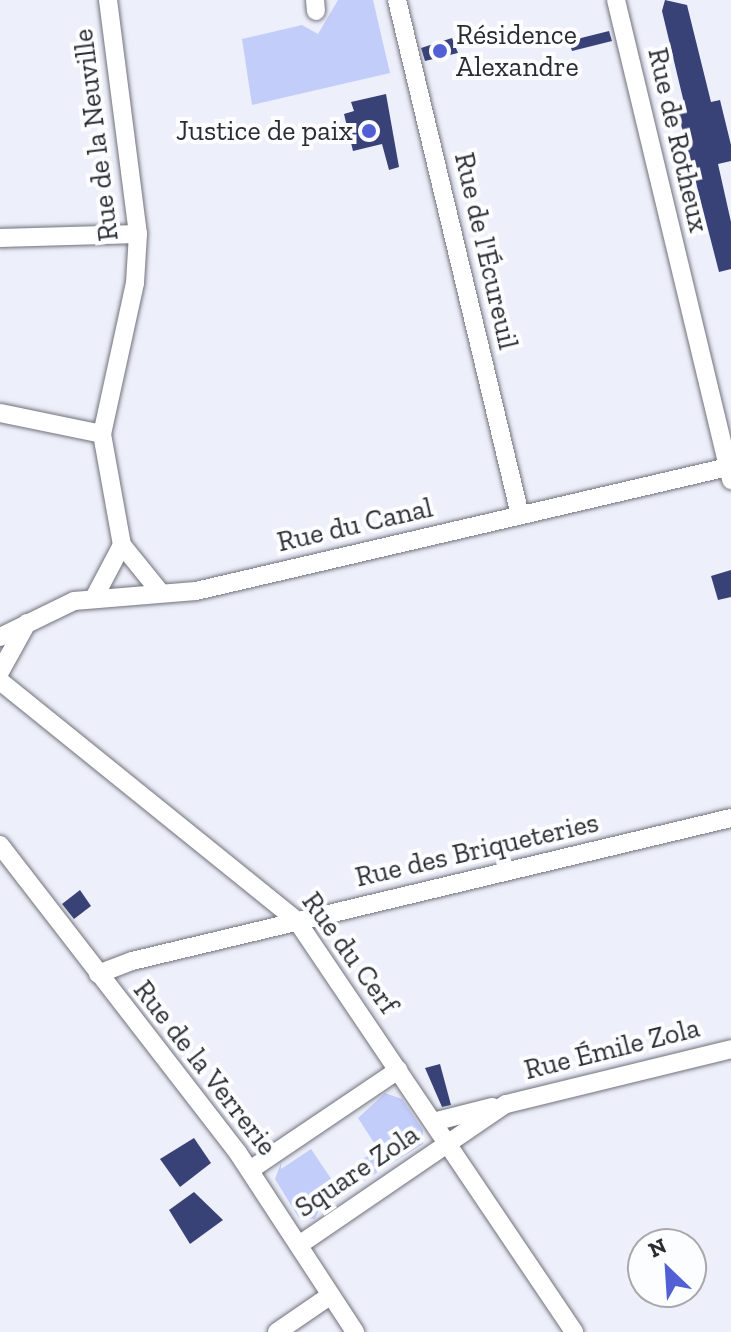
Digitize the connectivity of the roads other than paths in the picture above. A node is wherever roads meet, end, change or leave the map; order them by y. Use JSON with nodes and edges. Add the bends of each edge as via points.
{"nodes":[{"id":1,"x":108,"y":0,"type":"edge"},
{"id":2,"x":397,"y":0,"type":"edge"},
{"id":3,"x":616,"y":0,"type":"edge"},
{"id":4,"x":138,"y":234,"type":"junction"},
{"id":5,"x":0,"y":238,"type":"edge"},
{"id":6,"x":0,"y":413,"type":"edge"},
{"id":7,"x":102,"y":434,"type":"junction"},
{"id":8,"x":729,"y":474,"type":"edge"},
{"id":9,"x":520,"y":515,"type":"junction"},
{"id":10,"x":122,"y":545,"type":"junction"},
{"id":11,"x":161,"y":593,"type":"junction"},
{"id":12,"x":94,"y":598,"type":"junction"},
{"id":13,"x":27,"y":623,"type":"junction"},
{"id":14,"x":0,"y":637,"type":"edge"},
{"id":15,"x":0,"y":672,"type":"edge"},
{"id":16,"x":0,"y":681,"type":"edge"},
{"id":17,"x":731,"y":818,"type":"edge"},
{"id":18,"x":0,"y":845,"type":"edge"},
{"id":19,"x":297,"y":921,"type":"junction"},
{"id":20,"x":98,"y":974,"type":"junction"},
{"id":21,"x":731,"y":1049,"type":"edge"},
{"id":22,"x":398,"y":1070,"type":"junction"},
{"id":23,"x":506,"y":1104,"type":"junction"},
{"id":24,"x":433,"y":1122,"type":"junction"},
{"id":25,"x":447,"y":1143,"type":"junction"},
{"id":26,"x":250,"y":1170,"type":"junction"},
{"id":27,"x":299,"y":1245,"type":"junction"},
{"id":28,"x":331,"y":1295,"type":"junction"},
{"id":29,"x":277,"y":1332,"type":"edge"},
{"id":30,"x":355,"y":1332,"type":"edge"},
{"id":31,"x":574,"y":1332,"type":"edge"}],
"edges":[{"from":1,"to":4,"type":"street","name":"Rue de la Neuville"},
{"from":2,"to":9,"type":"street","name":"Rue de l'Écureuil"},
{"from":3,"to":8,"type":"street","name":"Rue de Rotheux"},
{"from":4,"to":5,"type":"street"},
{"from":4,"to":7,"type":"street","name":"Rue de la Neuville","via":[[135,283]]},
{"from":6,"to":7,"type":"street"},
{"from":7,"to":10,"type":"street","name":"Rue de la Neuville"},
{"from":8,"to":9,"type":"street","name":"Rue du Canal"},
{"from":9,"to":11,"type":"street","name":"Rue du Canal","via":[[196,591]]},
{"from":10,"to":11,"type":"street","name":"Rue de la Neuville"},
{"from":10,"to":12,"type":"street"},
{"from":11,"to":12,"type":"street","name":"Rue du Canal"},
{"from":12,"to":13,"type":"street","name":"Rue du Canal","via":[[60,605]]},
{"from":13,"to":14,"type":"street","name":"Rue du Canal"},
{"from":13,"to":15,"type":"street"},
{"from":16,"to":19,"type":"street","name":"Rue du Cerf"},
{"from":17,"to":19,"type":"street","name":"Rue des Briqueteries"},
{"from":18,"to":20,"type":"street","name":"Rue de la Verrerie"},
{"from":19,"to":20,"type":"street","name":"Rue des Briqueteries"},
{"from":19,"to":22,"type":"street","name":"Rue du Cerf"},
{"from":20,"to":26,"type":"street","name":"Rue de la Verrerie"},
{"from":21,"to":23,"type":"street","name":"Rue Émile Zola"},
{"from":22,"to":24,"type":"street","name":"Rue du Cerf"},
{"from":22,"to":26,"type":"street"},
{"from":23,"to":24,"type":"street","name":"Rue Émile Zola"},
{"from":23,"to":25,"type":"street","name":"Rue Émile Zola"},
{"from":24,"to":25,"type":"street","name":"Rue du Cerf"},
{"from":25,"to":27,"type":"street","name":"Square Zola"},
{"from":25,"to":31,"type":"street","name":"Rue du Cerf"},
{"from":26,"to":27,"type":"street","name":"Rue de la Verrerie"},
{"from":27,"to":28,"type":"street","name":"Rue de la Verrerie"},
{"from":28,"to":29,"type":"street"},
{"from":28,"to":30,"type":"street","name":"Rue de la Verrerie"}]}
